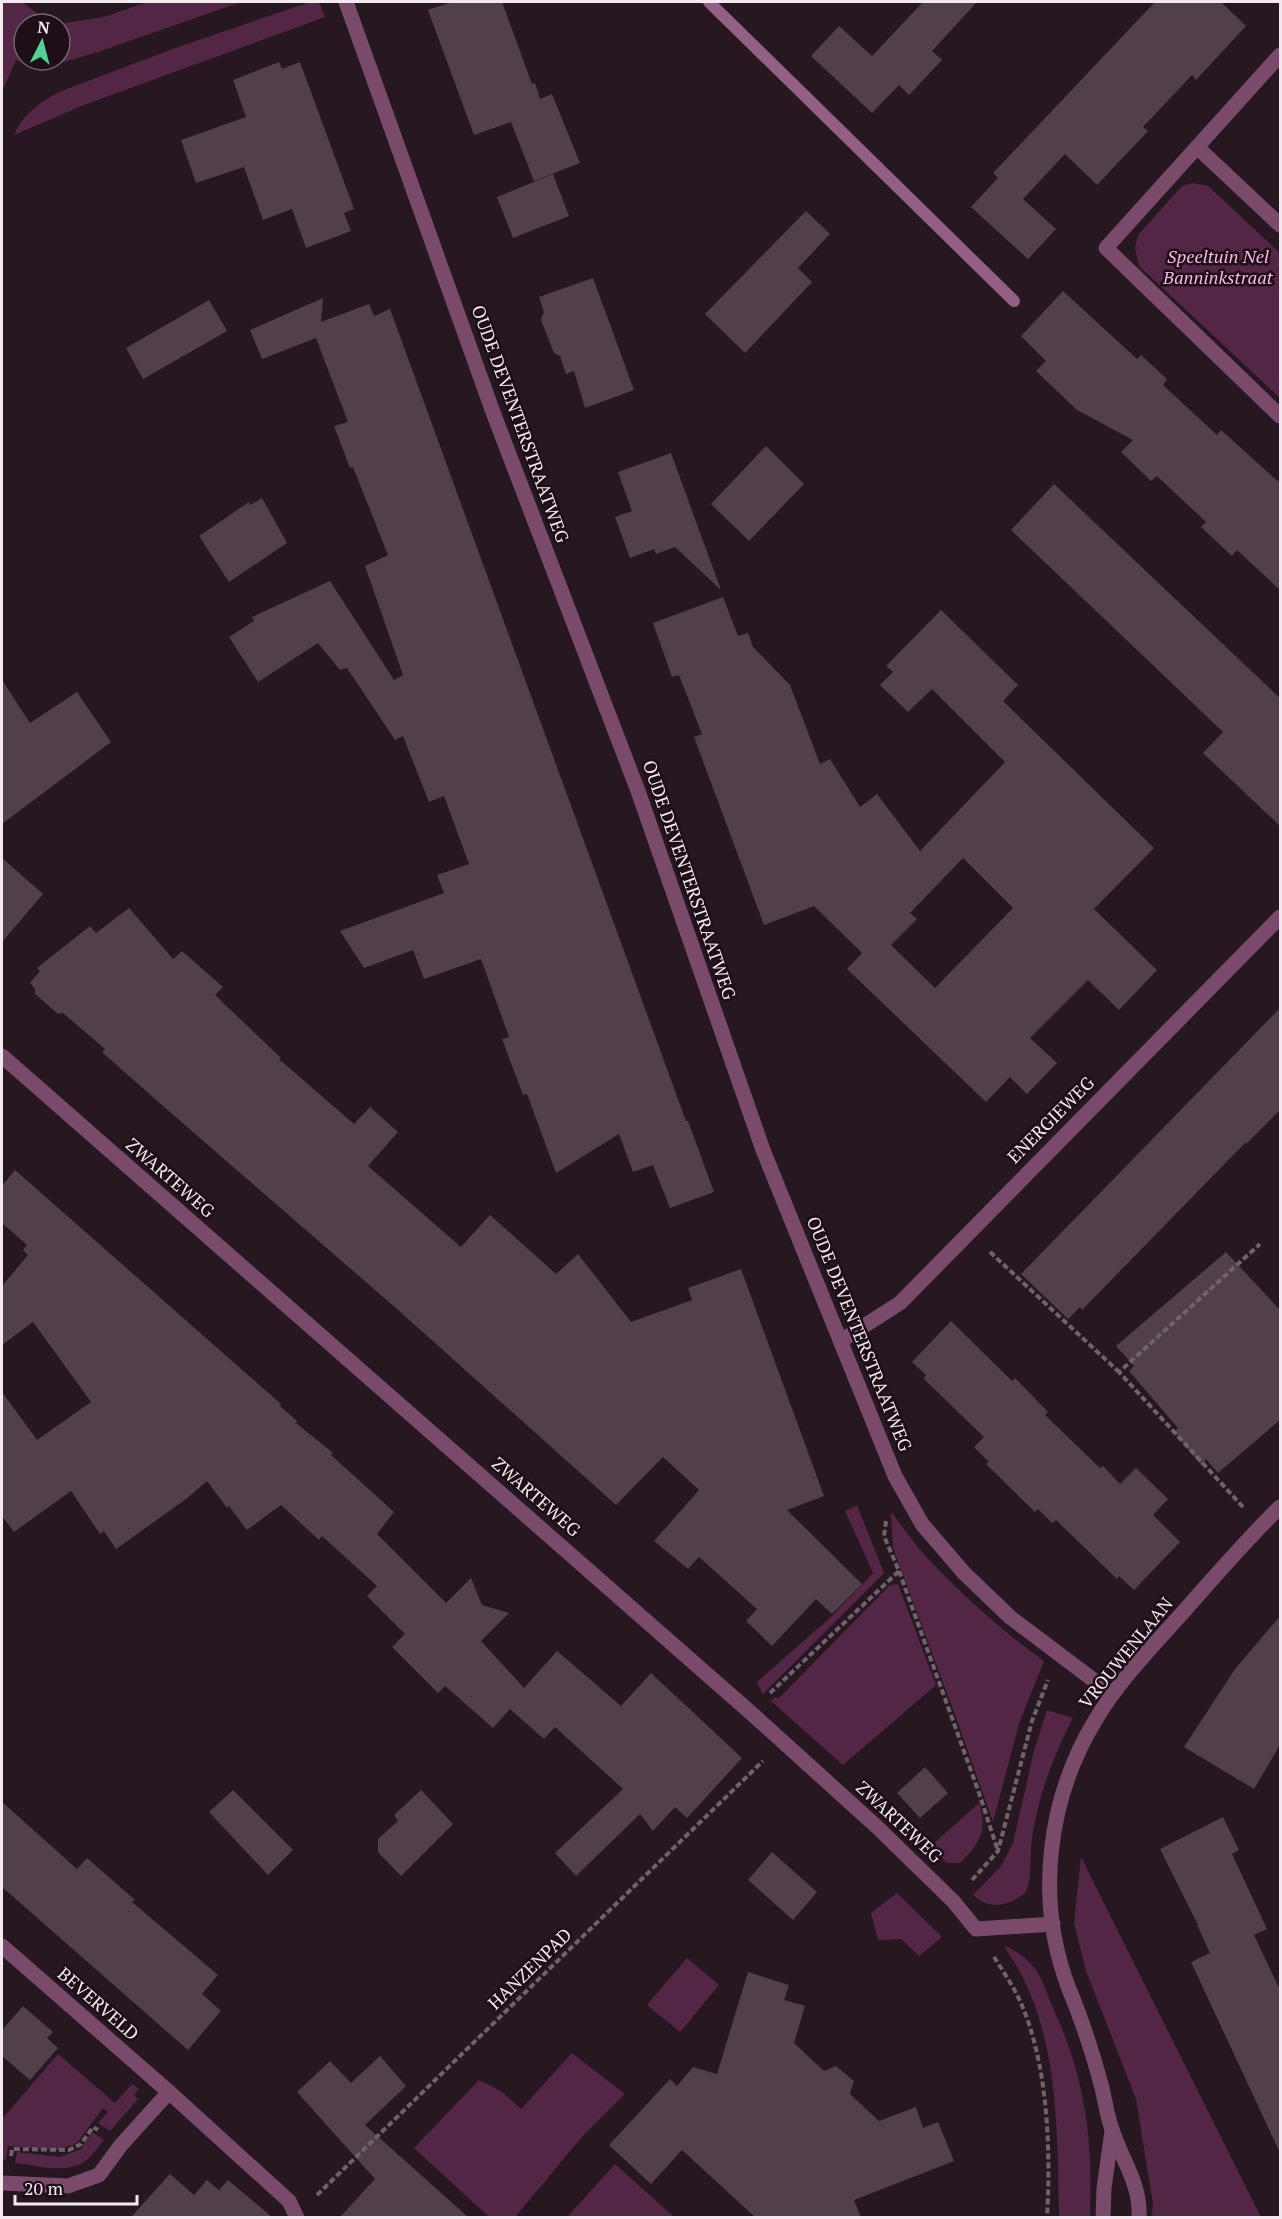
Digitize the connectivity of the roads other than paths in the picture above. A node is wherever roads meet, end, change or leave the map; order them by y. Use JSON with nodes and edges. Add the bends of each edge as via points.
{"nodes":[{"id":1,"x":346,"y":2,"type":"edge"},
{"id":2,"x":1281,"y":55,"type":"edge"},
{"id":3,"x":1197,"y":147,"type":"junction"},
{"id":4,"x":1281,"y":225,"type":"edge"},
{"id":5,"x":1281,"y":416,"type":"edge"},
{"id":6,"x":1281,"y":917,"type":"edge"},
{"id":7,"x":2,"y":1056,"type":"edge"},
{"id":8,"x":842,"y":1340,"type":"junction"},
{"id":9,"x":1281,"y":1507,"type":"edge"},
{"id":10,"x":1112,"y":1694,"type":"junction"},
{"id":11,"x":1053,"y":1924,"type":"junction"},
{"id":12,"x":2,"y":1946,"type":"edge"},
{"id":13,"x":169,"y":2092,"type":"junction"},
{"id":14,"x":1112,"y":2131,"type":"junction"},
{"id":15,"x":4,"y":2183,"type":"edge"},
{"id":16,"x":297,"y":2216,"type":"edge"},
{"id":17,"x":1103,"y":2217,"type":"edge"},
{"id":18,"x":1139,"y":2217,"type":"edge"}],
"edges":[{"from":1,"to":8,"type":"street","name":"OUDE DEVENTERSTRAATWEG","via":[[494,415],[638,791],[763,1150]]},
{"from":2,"to":3,"type":"street"},
{"from":3,"to":4,"type":"street"},
{"from":3,"to":5,"type":"street","via":[[1106,248]]},
{"from":6,"to":8,"type":"street","name":"ENERGIEWEG","via":[[900,1303]]},
{"from":7,"to":11,"type":"street","name":"ZWARTEWEG","via":[[750,1712],[953,1900],[976,1929]]},
{"from":8,"to":10,"type":"street","name":"OUDE DEVENTERSTRAATWEG","via":[[893,1470],[922,1524],[963,1573],[1010,1617]]},
{"from":9,"to":10,"type":"street","name":"VROUWENLAAN"},
{"from":10,"to":11,"type":"street","name":"VROUWENLAAN","via":[[1084,1740],[1063,1790],[1052,1843]]},
{"from":11,"to":14,"type":"street","name":"VROUWENLAAN"},
{"from":12,"to":13,"type":"street","name":"BEVERVELD"},
{"from":13,"to":15,"type":"street","via":[[99,2175],[68,2186]]},
{"from":13,"to":16,"type":"street","name":"BEVERVELD","via":[[289,2201]]},
{"from":14,"to":17,"type":"street","name":"VROUWENLAAN"},
{"from":14,"to":18,"type":"street","name":"VROUWENLAAN","via":[[1138,2190]]}]}
